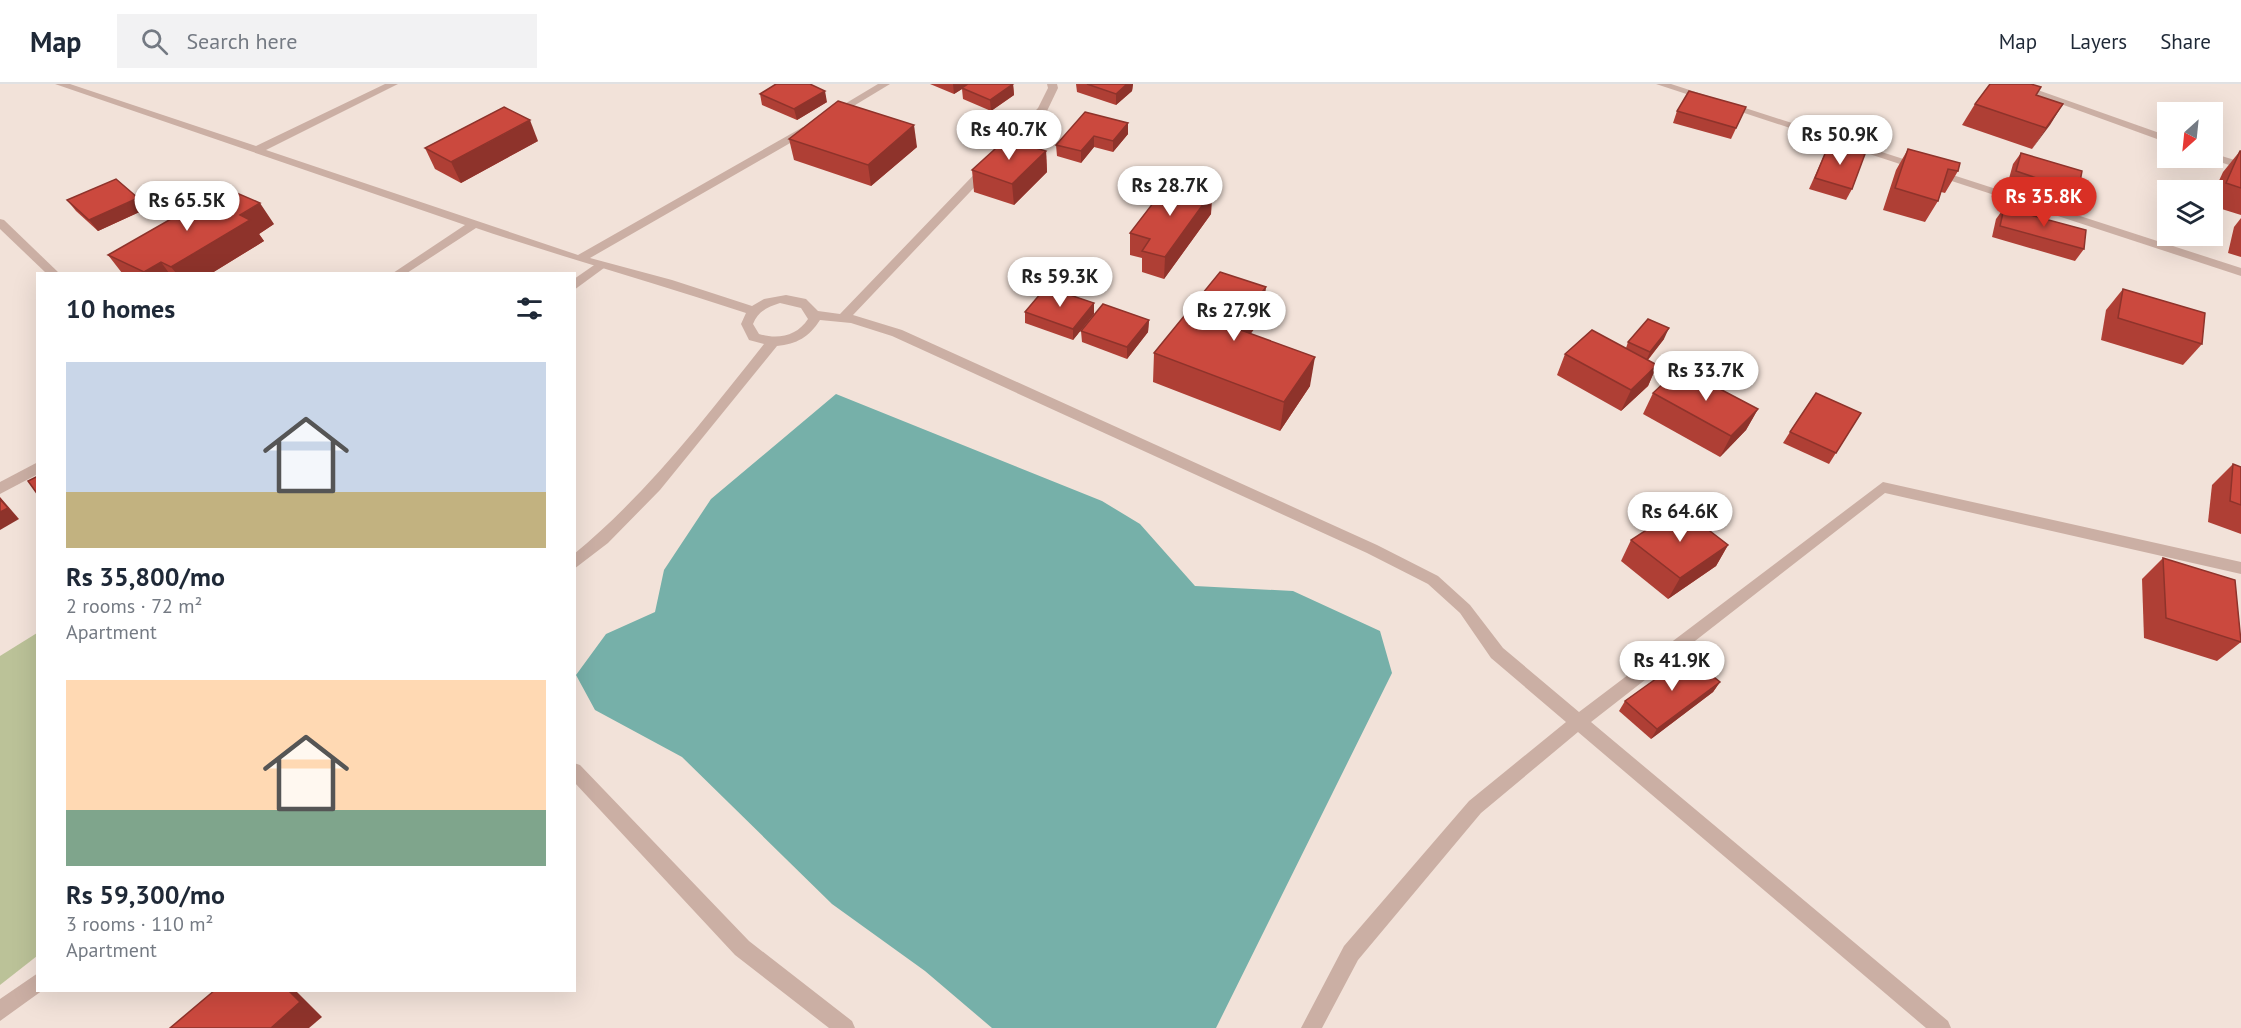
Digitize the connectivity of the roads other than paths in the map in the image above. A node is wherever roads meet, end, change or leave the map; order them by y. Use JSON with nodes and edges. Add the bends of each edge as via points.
{"nodes":[{"id":1,"x":60,"y":84,"type":"edge"},
{"id":2,"x":393,"y":84,"type":"edge"},
{"id":3,"x":885,"y":84,"type":"edge"},
{"id":4,"x":1052,"y":84,"type":"edge"},
{"id":5,"x":1661,"y":84,"type":"edge"},
{"id":6,"x":2011,"y":84,"type":"edge"},
{"id":7,"x":2157,"y":136,"type":"edge"},
{"id":8,"x":256,"y":150,"type":"junction"},
{"id":9,"x":2223,"y":160,"type":"edge"},
{"id":10,"x":2241,"y":166,"type":"edge"},
{"id":11,"x":0,"y":223,"type":"edge"},
{"id":12,"x":474,"y":224,"type":"junction"},
{"id":13,"x":579,"y":260,"type":"junction"},
{"id":14,"x":600,"y":265,"type":"junction"},
{"id":15,"x":52,"y":272,"type":"edge"},
{"id":16,"x":401,"y":272,"type":"edge"},
{"id":17,"x":2241,"y":272,"type":"edge"},
{"id":18,"x":576,"y":284,"type":"edge"},
{"id":19,"x":753,"y":311,"type":"junction"},
{"id":20,"x":813,"y":315,"type":"junction"},
{"id":21,"x":844,"y":317,"type":"junction"},
{"id":22,"x":773,"y":342,"type":"junction"},
{"id":23,"x":36,"y":468,"type":"edge"},
{"id":24,"x":0,"y":489,"type":"edge"},
{"id":25,"x":576,"y":561,"type":"edge"},
{"id":26,"x":2241,"y":568,"type":"edge"},
{"id":27,"x":1578,"y":722,"type":"junction"},
{"id":28,"x":576,"y":772,"type":"edge"},
{"id":29,"x":36,"y":984,"type":"edge"},
{"id":30,"x":0,"y":1011,"type":"edge"},
{"id":31,"x":845,"y":1028,"type":"edge"},
{"id":32,"x":1311,"y":1028,"type":"edge"},
{"id":33,"x":1941,"y":1028,"type":"edge"}],
"edges":[{"from":1,"to":8,"type":"street"},
{"from":2,"to":8,"type":"street"},
{"from":3,"to":13,"type":"street"},
{"from":4,"to":21,"type":"street","via":[[1043,109]]},
{"from":5,"to":17,"type":"street"},
{"from":6,"to":7,"type":"street"},
{"from":8,"to":12,"type":"street"},
{"from":9,"to":10,"type":"street"},
{"from":11,"to":15,"type":"street"},
{"from":12,"to":13,"type":"street"},
{"from":12,"to":16,"type":"street"},
{"from":13,"to":14,"type":"street"},
{"from":14,"to":18,"type":"street"},
{"from":14,"to":19,"type":"street"},
{"from":19,"to":20,"type":"street","via":[[770,301],[791,299],[808,306]]},
{"from":19,"to":22,"type":"street","via":[[747,324],[749,331]]},
{"from":20,"to":21,"type":"street"},
{"from":20,"to":22,"type":"street","via":[[811,326],[804,333]]},
{"from":21,"to":27,"type":"street","via":[[897,333],[1433,580],[1465,609],[1497,653]]},
{"from":22,"to":25,"type":"street","via":[[651,494]]},
{"from":23,"to":24,"type":"street"},
{"from":26,"to":27,"type":"street","via":[[1883,487]]},
{"from":27,"to":32,"type":"street","via":[[1475,807],[1351,953]]},
{"from":27,"to":33,"type":"street"},
{"from":28,"to":31,"type":"street","via":[[742,948]]},
{"from":29,"to":30,"type":"street"}]}
